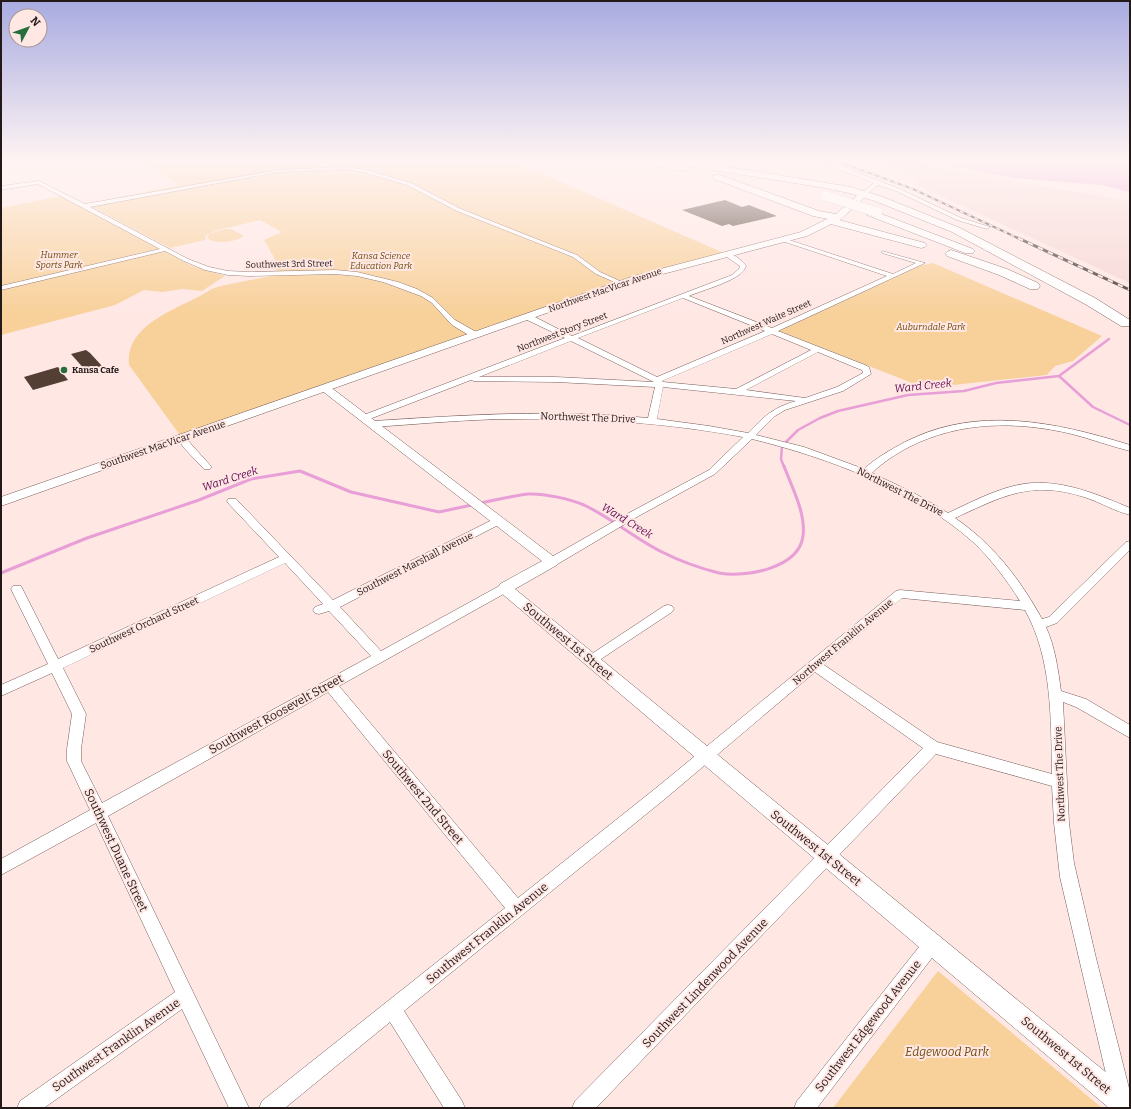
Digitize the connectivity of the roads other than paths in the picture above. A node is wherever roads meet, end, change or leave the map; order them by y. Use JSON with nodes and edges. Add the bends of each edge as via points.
{"nodes":[{"id":1,"x":96,"y":212,"type":"edge"},
{"id":2,"x":463,"y":212,"type":"edge"},
{"id":3,"x":811,"y":212,"type":"edge"},
{"id":4,"x":843,"y":212,"type":"edge"},
{"id":5,"x":870,"y":212,"type":"edge"},
{"id":6,"x":915,"y":212,"type":"edge"},
{"id":7,"x":944,"y":212,"type":"edge"},
{"id":8,"x":874,"y":213,"type":"junction"},
{"id":9,"x":817,"y":214,"type":"junction"},
{"id":10,"x":834,"y":219,"type":"junction"},
{"id":11,"x":987,"y":227,"type":"dead end"},
{"id":12,"x":818,"y":228,"type":"junction"},
{"id":13,"x":784,"y":240,"type":"junction"},
{"id":14,"x":166,"y":250,"type":"junction"},
{"id":15,"x":884,"y":252,"type":"dead end"},
{"id":16,"x":726,"y":254,"type":"junction"},
{"id":17,"x":893,"y":276,"type":"junction"},
{"id":18,"x":621,"y":284,"type":"junction"},
{"id":19,"x":1,"y":288,"type":"edge"},
{"id":20,"x":684,"y":296,"type":"junction"},
{"id":21,"x":1091,"y":311,"type":"junction"},
{"id":22,"x":528,"y":317,"type":"junction"},
{"id":23,"x":1129,"y":327,"type":"edge"},
{"id":24,"x":772,"y":331,"type":"junction"},
{"id":25,"x":475,"y":335,"type":"junction"},
{"id":26,"x":571,"y":338,"type":"junction"},
{"id":27,"x":815,"y":348,"type":"junction"},
{"id":28,"x":464,"y":379,"type":"junction"},
{"id":29,"x":658,"y":382,"type":"junction"},
{"id":30,"x":325,"y":388,"type":"junction"},
{"id":31,"x":738,"y":391,"type":"junction"},
{"id":32,"x":806,"y":399,"type":"junction"},
{"id":33,"x":368,"y":421,"type":"junction"},
{"id":34,"x":652,"y":421,"type":"junction"},
{"id":35,"x":750,"y":437,"type":"junction"},
{"id":36,"x":182,"y":438,"type":"junction"},
{"id":37,"x":1130,"y":448,"type":"edge"},
{"id":38,"x":207,"y":467,"type":"dead end"},
{"id":39,"x":866,"y":473,"type":"junction"},
{"id":40,"x":232,"y":501,"type":"dead end"},
{"id":41,"x":1,"y":502,"type":"edge"},
{"id":42,"x":1130,"y":512,"type":"edge"},
{"id":43,"x":493,"y":517,"type":"junction"},
{"id":44,"x":948,"y":517,"type":"junction"},
{"id":45,"x":1130,"y":544,"type":"edge"},
{"id":46,"x":287,"y":558,"type":"junction"},
{"id":47,"x":552,"y":562,"type":"junction"},
{"id":48,"x":504,"y":588,"type":"junction"},
{"id":49,"x":17,"y":589,"type":"dead end"},
{"id":50,"x":332,"y":606,"type":"junction"},
{"id":51,"x":1028,"y":606,"type":"junction"},
{"id":52,"x":668,"y":609,"type":"dead end"},
{"id":53,"x":319,"y":610,"type":"dead end"},
{"id":54,"x":1038,"y":625,"type":"junction"},
{"id":55,"x":380,"y":657,"type":"junction"},
{"id":56,"x":591,"y":660,"type":"junction"},
{"id":57,"x":816,"y":665,"type":"junction"},
{"id":58,"x":55,"y":666,"type":"junction"},
{"id":59,"x":330,"y":685,"type":"junction"},
{"id":60,"x":1,"y":691,"type":"edge"},
{"id":61,"x":1056,"y":694,"type":"junction"},
{"id":62,"x":1130,"y":732,"type":"edge"},
{"id":63,"x":933,"y":747,"type":"junction"},
{"id":64,"x":705,"y":756,"type":"junction"},
{"id":65,"x":1060,"y":782,"type":"junction"},
{"id":66,"x":98,"y":813,"type":"junction"},
{"id":67,"x":827,"y":857,"type":"junction"},
{"id":68,"x":1,"y":867,"type":"edge"},
{"id":69,"x":516,"y":909,"type":"junction"},
{"id":70,"x":932,"y":944,"type":"junction"},
{"id":71,"x":185,"y":996,"type":"junction"},
{"id":72,"x":392,"y":1008,"type":"junction"},
{"id":73,"x":1125,"y":1106,"type":"edge"},
{"id":74,"x":27,"y":1108,"type":"edge"},
{"id":75,"x":239,"y":1108,"type":"edge"},
{"id":76,"x":269,"y":1108,"type":"edge"},
{"id":77,"x":455,"y":1108,"type":"edge"},
{"id":78,"x":582,"y":1108,"type":"edge"},
{"id":79,"x":804,"y":1108,"type":"edge"}],
"edges":[{"from":1,"to":14,"type":"street","name":"Southwest 3rd Street"},
{"from":2,"to":18,"type":"street","via":[[575,256],[598,273]]},
{"from":3,"to":9,"type":"highway"},
{"from":4,"to":10,"type":"main road","name":"Northwest MacVicar Avenue"},
{"from":5,"to":8,"type":"highway","bridge":true},
{"from":6,"to":23,"type":"highway","via":[[956,230],[1090,301]]},
{"from":7,"to":11,"type":"street"},
{"from":8,"to":21,"type":"highway","via":[[984,258]]},
{"from":8,"to":23,"type":"highway","via":[[938,234],[991,256]]},
{"from":9,"to":10,"type":"highway"},
{"from":9,"to":12,"type":"highway","via":[[822,220]]},
{"from":10,"to":12,"type":"main road","name":"Northwest MacVicar Avenue"},
{"from":10,"to":21,"type":"highway","via":[[1003,272]]},
{"from":12,"to":13,"type":"main road","name":"Northwest MacVicar Avenue"},
{"from":13,"to":16,"type":"main road","name":"Northwest MacVicar Avenue"},
{"from":13,"to":17,"type":"street"},
{"from":14,"to":19,"type":"street"},
{"from":14,"to":25,"type":"street","name":"Southwest 3rd Street","via":[[198,266],[233,274],[336,272],[377,279],[416,291],[430,299],[452,322]]},
{"from":15,"to":17,"type":"street","name":"Northwest Waite Street","via":[[922,263]]},
{"from":16,"to":18,"type":"main road","name":"Northwest MacVicar Avenue"},
{"from":16,"to":20,"type":"street","name":"Northwest Story Street","via":[[742,264],[742,270]]},
{"from":17,"to":24,"type":"street","name":"Northwest Waite Street"},
{"from":18,"to":22,"type":"main road","name":"Northwest MacVicar Avenue"},
{"from":20,"to":24,"type":"street"},
{"from":20,"to":26,"type":"street","name":"Northwest Story Street"},
{"from":21,"to":23,"type":"highway"},
{"from":22,"to":25,"type":"main road","name":"Northwest MacVicar Avenue"},
{"from":22,"to":26,"type":"street"},
{"from":24,"to":27,"type":"street"},
{"from":24,"to":29,"type":"street","name":"Northwest Waite Street"},
{"from":25,"to":30,"type":"main road","name":"Northwest MacVicar Avenue"},
{"from":26,"to":28,"type":"street","name":"Northwest Story Street"},
{"from":26,"to":29,"type":"street"},
{"from":27,"to":31,"type":"street","via":[[815,351]]},
{"from":27,"to":32,"type":"street","via":[[867,371],[866,375],[846,386]]},
{"from":28,"to":29,"type":"street","via":[[531,378]]},
{"from":28,"to":33,"type":"street","name":"Northwest Story Street"},
{"from":29,"to":31,"type":"street"},
{"from":29,"to":34,"type":"street"},
{"from":30,"to":33,"type":"street"},
{"from":30,"to":36,"type":"main road","name":"Southwest MacVicar Avenue"},
{"from":31,"to":32,"type":"street"},
{"from":32,"to":35,"type":"street","via":[[772,414]]},
{"from":33,"to":34,"type":"street","name":"Northwest The Drive","via":[[526,416]]},
{"from":33,"to":43,"type":"street"},
{"from":34,"to":35,"type":"street","name":"Northwest The Drive"},
{"from":35,"to":39,"type":"street","name":"Northwest The Drive","via":[[805,450]]},
{"from":35,"to":47,"type":"street","via":[[712,472]]},
{"from":36,"to":38,"type":"street"},
{"from":36,"to":41,"type":"main road","name":"Southwest MacVicar Avenue"},
{"from":37,"to":39,"type":"street","via":[[1046,426],[1006,422],[969,423],[918,437],[882,459]]},
{"from":39,"to":44,"type":"street","name":"Northwest The Drive"},
{"from":40,"to":46,"type":"street"},
{"from":42,"to":44,"type":"street","via":[[1074,492],[1034,486],[1017,488]]},
{"from":43,"to":47,"type":"street"},
{"from":43,"to":50,"type":"street","name":"Southwest Marshall Avenue"},
{"from":44,"to":51,"type":"street","name":"Northwest The Drive","via":[[995,556]]},
{"from":45,"to":54,"type":"street","via":[[1053,620]]},
{"from":46,"to":50,"type":"street"},
{"from":46,"to":58,"type":"street","name":"Southwest Orchard Street"},
{"from":47,"to":48,"type":"street","name":"Southwest Roosevelt Street"},
{"from":48,"to":55,"type":"street","name":"Southwest Roosevelt Street"},
{"from":48,"to":56,"type":"street","name":"Southwest 1st Street"},
{"from":49,"to":58,"type":"street","name":"Southwest Duane Street"},
{"from":50,"to":53,"type":"street","name":"Southwest Marshall Avenue"},
{"from":50,"to":55,"type":"street"},
{"from":51,"to":54,"type":"street","name":"Northwest The Drive"},
{"from":51,"to":57,"type":"street","name":"Northwest Franklin Avenue","via":[[900,594]]},
{"from":52,"to":56,"type":"street"},
{"from":54,"to":61,"type":"street","name":"Northwest The Drive","via":[[1044,639]]},
{"from":55,"to":59,"type":"street","name":"Southwest Roosevelt Street"},
{"from":56,"to":64,"type":"street","name":"Southwest 1st Street"},
{"from":57,"to":63,"type":"street"},
{"from":57,"to":64,"type":"street","name":"Northwest Franklin Avenue"},
{"from":58,"to":60,"type":"street","name":"Southwest Orchard Street"},
{"from":58,"to":66,"type":"street","name":"Southwest Duane Street","via":[[79,714],[80,724],[75,739],[74,761]]},
{"from":59,"to":66,"type":"street","name":"Southwest Roosevelt Street"},
{"from":59,"to":69,"type":"street","name":"Southwest 2nd Street"},
{"from":61,"to":62,"type":"street","via":[[1080,703]]},
{"from":61,"to":65,"type":"street","name":"Northwest The Drive"},
{"from":63,"to":65,"type":"street"},
{"from":63,"to":67,"type":"street","name":"Southwest Lindenwood Avenue"},
{"from":64,"to":67,"type":"street","name":"Southwest 1st Street"},
{"from":64,"to":69,"type":"street","name":"Southwest Franklin Avenue"},
{"from":65,"to":73,"type":"street","name":"Northwest The Drive","via":[[1062,828],[1069,880]]},
{"from":66,"to":68,"type":"street","name":"Southwest Roosevelt Street"},
{"from":66,"to":71,"type":"street","name":"Southwest Duane Street"},
{"from":67,"to":70,"type":"street","name":"Southwest 1st Street"},
{"from":67,"to":78,"type":"street","name":"Southwest Lindenwood Avenue"},
{"from":69,"to":72,"type":"street","name":"Southwest Franklin Avenue"},
{"from":70,"to":73,"type":"street","name":"Southwest 1st Street"},
{"from":70,"to":79,"type":"street","name":"Southwest Edgewood Avenue"},
{"from":71,"to":74,"type":"street","name":"Southwest Franklin Avenue"},
{"from":71,"to":75,"type":"street","name":"Southwest Duane Street"},
{"from":72,"to":76,"type":"street","name":"Southwest Franklin Avenue"},
{"from":72,"to":77,"type":"street"}]}
